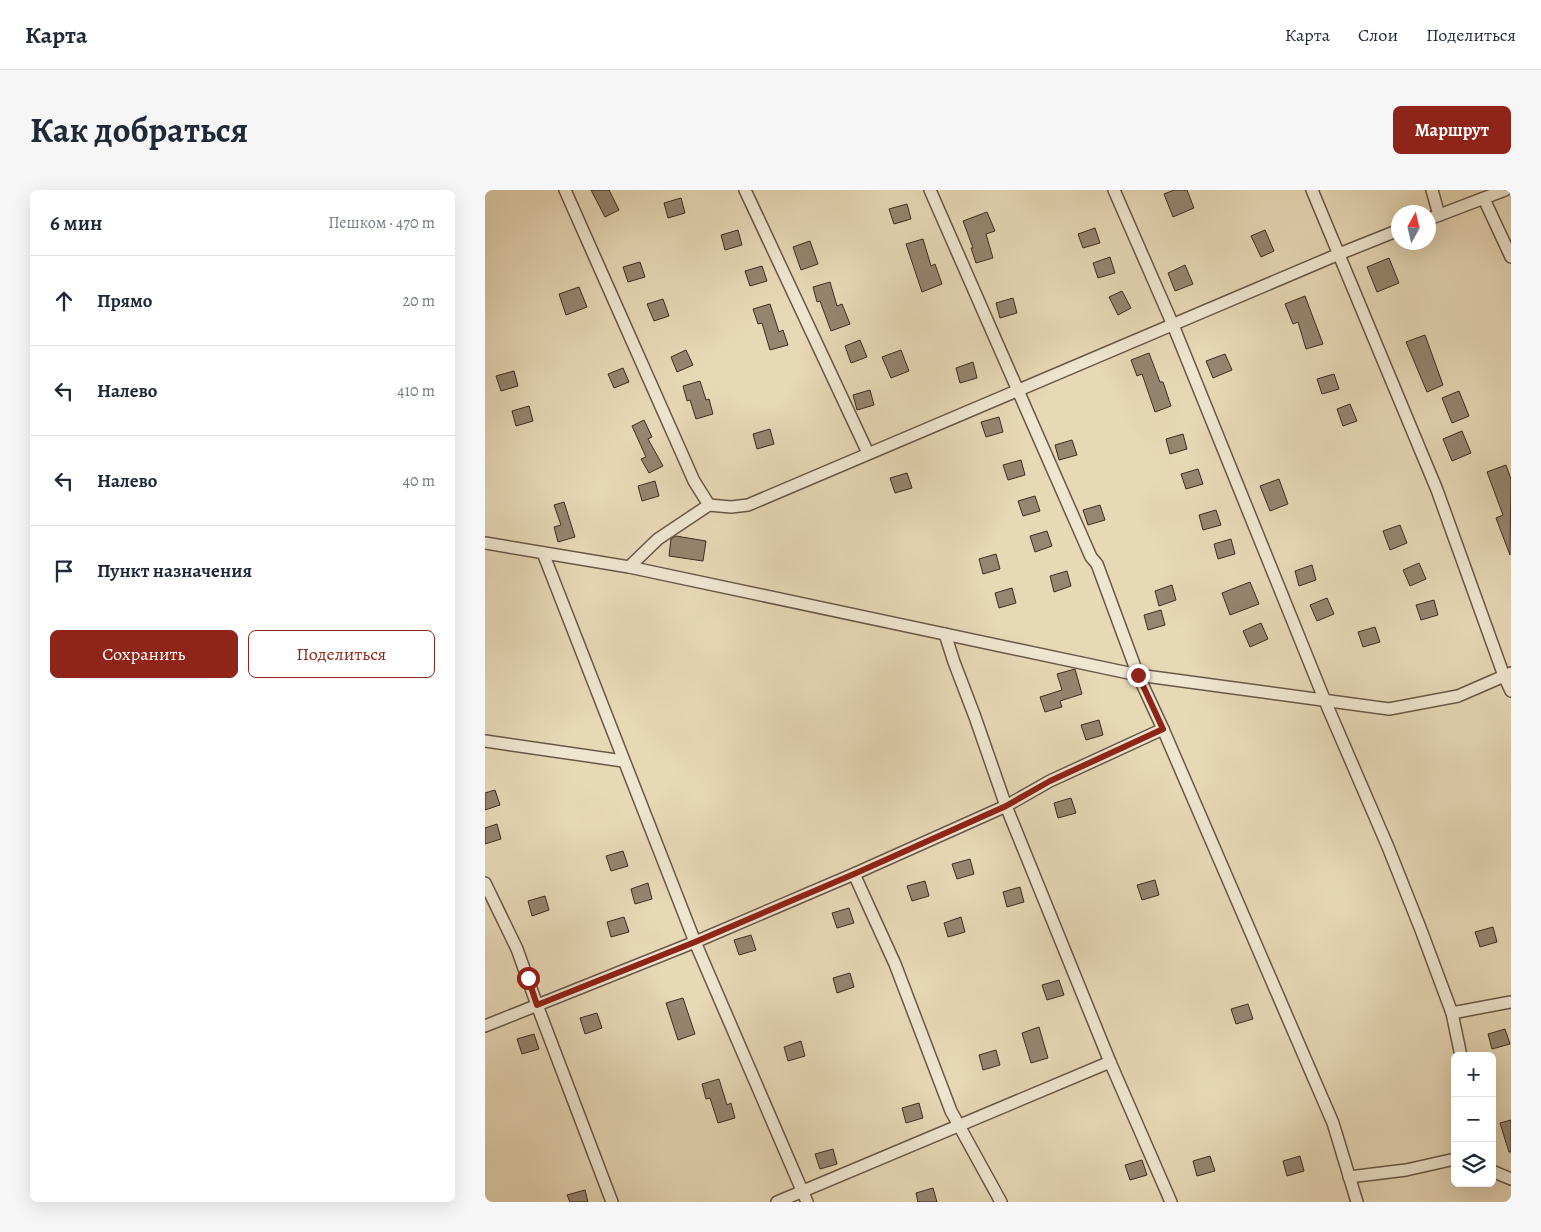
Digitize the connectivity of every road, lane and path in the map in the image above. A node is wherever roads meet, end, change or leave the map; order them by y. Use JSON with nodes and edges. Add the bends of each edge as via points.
{"nodes":[{"id":1,"x":565,"y":190,"type":"edge"},
{"id":2,"x":930,"y":190,"type":"edge"},
{"id":3,"x":1114,"y":190,"type":"edge"},
{"id":4,"x":1311,"y":190,"type":"edge"},
{"id":5,"x":1432,"y":190,"type":"edge"},
{"id":6,"x":1505,"y":190,"type":"edge"},
{"id":7,"x":746,"y":191,"type":"edge"},
{"id":8,"x":1484,"y":199,"type":"junction"},
{"id":9,"x":1433,"y":205,"type":"edge"},
{"id":10,"x":1436,"y":216,"type":"edge"},
{"id":11,"x":1391,"y":233,"type":"edge"},
{"id":12,"x":1339,"y":254,"type":"junction"},
{"id":13,"x":1511,"y":257,"type":"edge"},
{"id":14,"x":1173,"y":325,"type":"junction"},
{"id":15,"x":1017,"y":391,"type":"junction"},
{"id":16,"x":869,"y":454,"type":"junction"},
{"id":17,"x":709,"y":505,"type":"junction"},
{"id":18,"x":485,"y":544,"type":"edge"},
{"id":19,"x":543,"y":553,"type":"junction"},
{"id":20,"x":629,"y":567,"type":"junction"},
{"id":21,"x":945,"y":634,"type":"junction"},
{"id":22,"x":1138,"y":675,"type":"junction"},
{"id":23,"x":1507,"y":675,"type":"edge"},
{"id":24,"x":1511,"y":691,"type":"edge"},
{"id":25,"x":1325,"y":701,"type":"junction"},
{"id":26,"x":1163,"y":729,"type":"junction"},
{"id":27,"x":485,"y":741,"type":"edge"},
{"id":28,"x":623,"y":761,"type":"junction"},
{"id":29,"x":1006,"y":806,"type":"junction"},
{"id":30,"x":854,"y":874,"type":"junction"},
{"id":31,"x":485,"y":883,"type":"edge"},
{"id":32,"x":695,"y":942,"type":"junction"},
{"id":33,"x":1511,"y":1002,"type":"edge"},
{"id":34,"x":537,"y":1005,"type":"junction"},
{"id":35,"x":1452,"y":1013,"type":"junction"},
{"id":36,"x":485,"y":1026,"type":"edge"},
{"id":37,"x":1460,"y":1052,"type":"edge"},
{"id":38,"x":1109,"y":1062,"type":"junction"},
{"id":39,"x":959,"y":1125,"type":"junction"},
{"id":40,"x":1451,"y":1159,"type":"edge"},
{"id":41,"x":1496,"y":1173,"type":"edge"},
{"id":42,"x":1349,"y":1177,"type":"junction"},
{"id":43,"x":1511,"y":1179,"type":"edge"},
{"id":44,"x":805,"y":1197,"type":"edge"},
{"id":45,"x":612,"y":1202,"type":"edge"},
{"id":46,"x":777,"y":1202,"type":"edge"},
{"id":47,"x":1001,"y":1202,"type":"edge"},
{"id":48,"x":1171,"y":1202,"type":"edge"},
{"id":49,"x":1357,"y":1202,"type":"edge"}],
"edges":[{"from":1,"to":17,"type":"street","via":[[694,481]]},
{"from":2,"to":15,"type":"street"},
{"from":3,"to":14,"type":"street"},
{"from":4,"to":12,"type":"street"},
{"from":5,"to":9,"type":"street"},
{"from":6,"to":8,"type":"street"},
{"from":7,"to":16,"type":"street"},
{"from":8,"to":10,"type":"street"},
{"from":8,"to":13,"type":"street"},
{"from":11,"to":12,"type":"street"},
{"from":12,"to":14,"type":"street"},
{"from":12,"to":23,"type":"street","via":[[1437,490]]},
{"from":14,"to":15,"type":"street"},
{"from":14,"to":25,"type":"street"},
{"from":15,"to":16,"type":"street"},
{"from":15,"to":22,"type":"street","via":[[1091,557],[1097,564]]},
{"from":16,"to":17,"type":"street","via":[[748,505]]},
{"from":17,"to":20,"type":"street","via":[[658,539]]},
{"from":18,"to":19,"type":"street"},
{"from":19,"to":20,"type":"street"},
{"from":19,"to":28,"type":"street"},
{"from":20,"to":21,"type":"street"},
{"from":21,"to":22,"type":"street"},
{"from":21,"to":29,"type":"street"},
{"from":22,"to":25,"type":"street"},
{"from":22,"to":26,"type":"street"},
{"from":23,"to":24,"type":"street"},
{"from":23,"to":25,"type":"street","via":[[1458,696],[1389,709]]},
{"from":25,"to":35,"type":"street","via":[[1388,847]]},
{"from":26,"to":29,"type":"street","via":[[1050,781]]},
{"from":26,"to":42,"type":"street","via":[[1333,1123]]},
{"from":27,"to":28,"type":"street"},
{"from":28,"to":32,"type":"street"},
{"from":29,"to":30,"type":"street"},
{"from":29,"to":38,"type":"street"},
{"from":30,"to":32,"type":"street"},
{"from":30,"to":39,"type":"street","via":[[895,964]]},
{"from":31,"to":34,"type":"street","via":[[517,949]]},
{"from":32,"to":34,"type":"street"},
{"from":32,"to":44,"type":"street"},
{"from":33,"to":35,"type":"street"},
{"from":34,"to":36,"type":"street"},
{"from":34,"to":45,"type":"street"},
{"from":35,"to":37,"type":"street"},
{"from":38,"to":39,"type":"street"},
{"from":38,"to":48,"type":"street"},
{"from":39,"to":44,"type":"street"},
{"from":39,"to":47,"type":"street"},
{"from":40,"to":42,"type":"street","via":[[1407,1170]]},
{"from":41,"to":43,"type":"street"},
{"from":42,"to":49,"type":"street"},
{"from":44,"to":46,"type":"street"}]}
